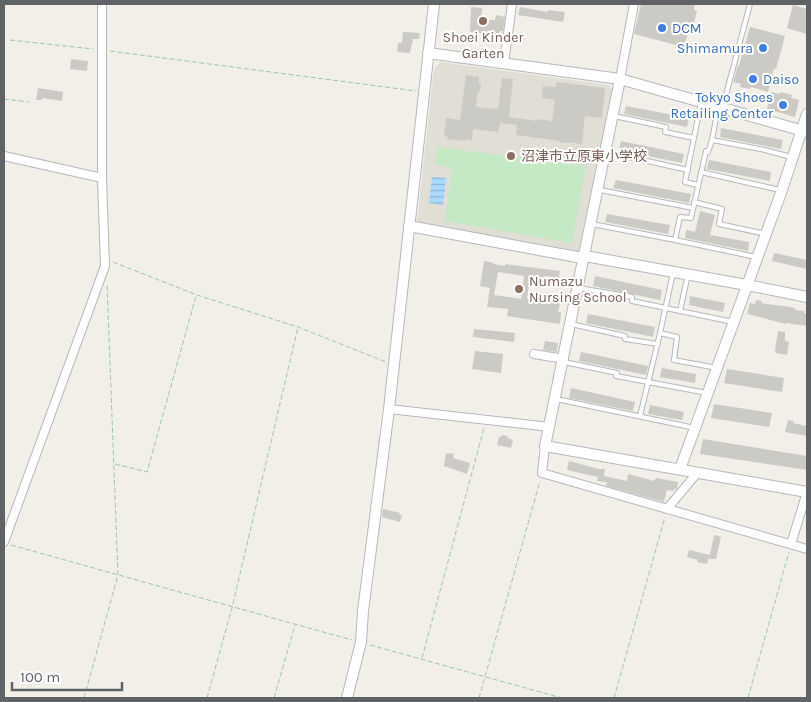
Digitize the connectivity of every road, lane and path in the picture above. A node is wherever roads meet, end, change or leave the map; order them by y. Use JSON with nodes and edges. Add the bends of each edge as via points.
{"nodes":[{"id":1,"x":102,"y":4,"type":"edge"},
{"id":2,"x":434,"y":4,"type":"edge"},
{"id":3,"x":512,"y":4,"type":"edge"},
{"id":4,"x":634,"y":4,"type":"edge"},
{"id":5,"x":750,"y":4,"type":"edge"},
{"id":6,"x":10,"y":40,"type":"dead end"},
{"id":7,"x":102,"y":50,"type":"junction"},
{"id":8,"x":428,"y":53,"type":"junction"},
{"id":9,"x":504,"y":63,"type":"junction"},
{"id":10,"x":620,"y":78,"type":"junction"},
{"id":11,"x":424,"y":93,"type":"junction"},
{"id":12,"x":4,"y":99,"type":"edge"},
{"id":13,"x":29,"y":102,"type":"dead end"},
{"id":14,"x":701,"y":102,"type":"junction"},
{"id":15,"x":720,"y":108,"type":"junction"},
{"id":16,"x":807,"y":114,"type":"edge"},
{"id":17,"x":612,"y":115,"type":"junction"},
{"id":18,"x":805,"y":131,"type":"edge"},
{"id":19,"x":694,"y":138,"type":"junction"},
{"id":20,"x":712,"y":140,"type":"junction"},
{"id":21,"x":611,"y":153,"type":"dead end"},
{"id":22,"x":4,"y":156,"type":"edge"},
{"id":23,"x":793,"y":158,"type":"junction"},
{"id":24,"x":688,"y":170,"type":"junction"},
{"id":25,"x":701,"y":172,"type":"junction"},
{"id":26,"x":102,"y":178,"type":"junction"},
{"id":27,"x":698,"y":185,"type":"junction"},
{"id":28,"x":598,"y":189,"type":"junction"},
{"id":29,"x":782,"y":190,"type":"junction"},
{"id":30,"x":694,"y":202,"type":"junction"},
{"id":31,"x":693,"y":208,"type":"junction"},
{"id":32,"x":591,"y":224,"type":"junction"},
{"id":33,"x":409,"y":226,"type":"junction"},
{"id":34,"x":766,"y":234,"type":"junction"},
{"id":35,"x":675,"y":240,"type":"junction"},
{"id":36,"x":585,"y":256,"type":"junction"},
{"id":37,"x":757,"y":258,"type":"junction"},
{"id":38,"x":105,"y":262,"type":"junction"},
{"id":39,"x":674,"y":272,"type":"junction"},
{"id":40,"x":688,"y":274,"type":"junction"},
{"id":41,"x":747,"y":285,"type":"junction"},
{"id":42,"x":578,"y":288,"type":"junction"},
{"id":43,"x":197,"y":295,"type":"junction"},
{"id":44,"x":807,"y":297,"type":"edge"},
{"id":45,"x":665,"y":307,"type":"junction"},
{"id":46,"x":680,"y":311,"type":"junction"},
{"id":47,"x":733,"y":322,"type":"junction"},
{"id":48,"x":571,"y":324,"type":"junction"},
{"id":49,"x":298,"y":327,"type":"junction"},
{"id":50,"x":660,"y":333,"type":"junction"},
{"id":51,"x":658,"y":344,"type":"junction"},
{"id":52,"x":534,"y":354,"type":"dead end"},
{"id":53,"x":564,"y":361,"type":"junction"},
{"id":54,"x":394,"y":366,"type":"junction"},
{"id":55,"x":717,"y":368,"type":"junction"},
{"id":56,"x":649,"y":382,"type":"junction"},
{"id":57,"x":707,"y":393,"type":"junction"},
{"id":58,"x":556,"y":399,"type":"junction"},
{"id":59,"x":389,"y":409,"type":"junction"},
{"id":60,"x":640,"y":416,"type":"junction"},
{"id":61,"x":487,"y":420,"type":"junction"},
{"id":62,"x":550,"y":427,"type":"junction"},
{"id":63,"x":695,"y":428,"type":"junction"},
{"id":64,"x":546,"y":446,"type":"junction"},
{"id":65,"x":114,"y":464,"type":"junction"},
{"id":66,"x":680,"y":468,"type":"junction"},
{"id":67,"x":698,"y":472,"type":"junction"},
{"id":68,"x":542,"y":473,"type":"junction"},
{"id":69,"x":807,"y":492,"type":"edge"},
{"id":70,"x":667,"y":509,"type":"junction"},
{"id":71,"x":4,"y":542,"type":"edge"},
{"id":72,"x":791,"y":544,"type":"junction"},
{"id":73,"x":807,"y":549,"type":"edge"},
{"id":74,"x":118,"y":575,"type":"junction"},
{"id":75,"x":232,"y":608,"type":"junction"},
{"id":76,"x":295,"y":624,"type":"junction"},
{"id":77,"x":361,"y":642,"type":"junction"},
{"id":78,"x":422,"y":659,"type":"junction"},
{"id":79,"x":486,"y":677,"type":"junction"},
{"id":80,"x":84,"y":698,"type":"edge"},
{"id":81,"x":207,"y":698,"type":"edge"},
{"id":82,"x":274,"y":698,"type":"edge"},
{"id":83,"x":346,"y":698,"type":"edge"},
{"id":84,"x":479,"y":698,"type":"edge"},
{"id":85,"x":562,"y":698,"type":"edge"},
{"id":86,"x":614,"y":698,"type":"edge"},
{"id":87,"x":748,"y":698,"type":"edge"}],
"edges":[{"from":1,"to":7,"type":"street"},
{"from":2,"to":8,"type":"street"},
{"from":3,"to":9,"type":"street"},
{"from":4,"to":10,"type":"street"},
{"from":5,"to":15,"type":"lane"},
{"from":6,"to":7,"type":"path"},
{"from":7,"to":11,"type":"path"},
{"from":7,"to":26,"type":"street"},
{"from":8,"to":9,"type":"street"},
{"from":8,"to":11,"type":"street"},
{"from":9,"to":10,"type":"street"},
{"from":10,"to":14,"type":"street"},
{"from":10,"to":17,"type":"street"},
{"from":11,"to":33,"type":"street"},
{"from":12,"to":13,"type":"path"},
{"from":14,"to":15,"type":"street"},
{"from":14,"to":19,"type":"lane"},
{"from":15,"to":18,"type":"street"},
{"from":15,"to":20,"type":"lane"},
{"from":16,"to":18,"type":"street"},
{"from":17,"to":19,"type":"lane","via":[[666,127],[665,132]]},
{"from":17,"to":28,"type":"street"},
{"from":18,"to":23,"type":"street"},
{"from":19,"to":24,"type":"lane"},
{"from":20,"to":23,"type":"lane"},
{"from":20,"to":25,"type":"lane"},
{"from":21,"to":24,"type":"lane"},
{"from":22,"to":26,"type":"street"},
{"from":23,"to":29,"type":"street"},
{"from":24,"to":27,"type":"lane","via":[[686,182]]},
{"from":25,"to":27,"type":"lane"},
{"from":25,"to":29,"type":"lane"},
{"from":26,"to":38,"type":"street"},
{"from":27,"to":30,"type":"lane"},
{"from":28,"to":31,"type":"lane"},
{"from":28,"to":32,"type":"street"},
{"from":29,"to":34,"type":"street"},
{"from":30,"to":31,"type":"lane"},
{"from":30,"to":34,"type":"lane","via":[[722,209],[719,224]]},
{"from":31,"to":35,"type":"lane","via":[[691,218],[680,217]]},
{"from":32,"to":35,"type":"lane"},
{"from":32,"to":36,"type":"street"},
{"from":33,"to":36,"type":"street"},
{"from":33,"to":54,"type":"street"},
{"from":34,"to":37,"type":"street"},
{"from":35,"to":37,"type":"lane"},
{"from":36,"to":39,"type":"street"},
{"from":36,"to":42,"type":"street"},
{"from":37,"to":41,"type":"street"},
{"from":38,"to":43,"type":"path"},
{"from":38,"to":65,"type":"path"},
{"from":38,"to":71,"type":"street"},
{"from":39,"to":40,"type":"street"},
{"from":39,"to":45,"type":"lane"},
{"from":40,"to":41,"type":"street"},
{"from":40,"to":46,"type":"lane"},
{"from":41,"to":44,"type":"street"},
{"from":41,"to":47,"type":"street"},
{"from":42,"to":45,"type":"lane","via":[[632,297],[632,301]]},
{"from":42,"to":48,"type":"street"},
{"from":43,"to":49,"type":"path"},
{"from":43,"to":65,"type":"path","via":[[147,472]]},
{"from":45,"to":46,"type":"lane"},
{"from":45,"to":50,"type":"lane"},
{"from":46,"to":47,"type":"lane"},
{"from":47,"to":55,"type":"street"},
{"from":48,"to":51,"type":"lane","via":[[625,336],[624,339]]},
{"from":48,"to":53,"type":"street"},
{"from":49,"to":54,"type":"path"},
{"from":49,"to":75,"type":"path"},
{"from":50,"to":51,"type":"lane"},
{"from":50,"to":55,"type":"lane","via":[[677,337],[674,360]]},
{"from":51,"to":56,"type":"lane"},
{"from":52,"to":53,"type":"street"},
{"from":53,"to":56,"type":"lane"},
{"from":53,"to":58,"type":"street"},
{"from":54,"to":59,"type":"street"},
{"from":55,"to":57,"type":"street"},
{"from":56,"to":57,"type":"lane"},
{"from":56,"to":60,"type":"lane"},
{"from":57,"to":63,"type":"street"},
{"from":58,"to":60,"type":"lane"},
{"from":58,"to":62,"type":"street"},
{"from":59,"to":61,"type":"street"},
{"from":59,"to":77,"type":"street"},
{"from":60,"to":63,"type":"lane"},
{"from":61,"to":62,"type":"street"},
{"from":61,"to":78,"type":"path"},
{"from":62,"to":64,"type":"street"},
{"from":63,"to":66,"type":"street"},
{"from":64,"to":66,"type":"street"},
{"from":64,"to":68,"type":"street"},
{"from":65,"to":74,"type":"path"},
{"from":66,"to":67,"type":"street"},
{"from":67,"to":69,"type":"street"},
{"from":67,"to":70,"type":"street"},
{"from":68,"to":70,"type":"street"},
{"from":68,"to":79,"type":"path"},
{"from":69,"to":72,"type":"street"},
{"from":70,"to":72,"type":"street"},
{"from":70,"to":86,"type":"path"},
{"from":71,"to":74,"type":"path"},
{"from":72,"to":73,"type":"street"},
{"from":72,"to":87,"type":"path"},
{"from":74,"to":75,"type":"path"},
{"from":74,"to":80,"type":"path"},
{"from":75,"to":76,"type":"path"},
{"from":75,"to":81,"type":"path"},
{"from":76,"to":77,"type":"path"},
{"from":76,"to":82,"type":"path"},
{"from":77,"to":78,"type":"path"},
{"from":77,"to":83,"type":"street"},
{"from":78,"to":79,"type":"path"},
{"from":79,"to":84,"type":"path"},
{"from":79,"to":85,"type":"path"}]}
